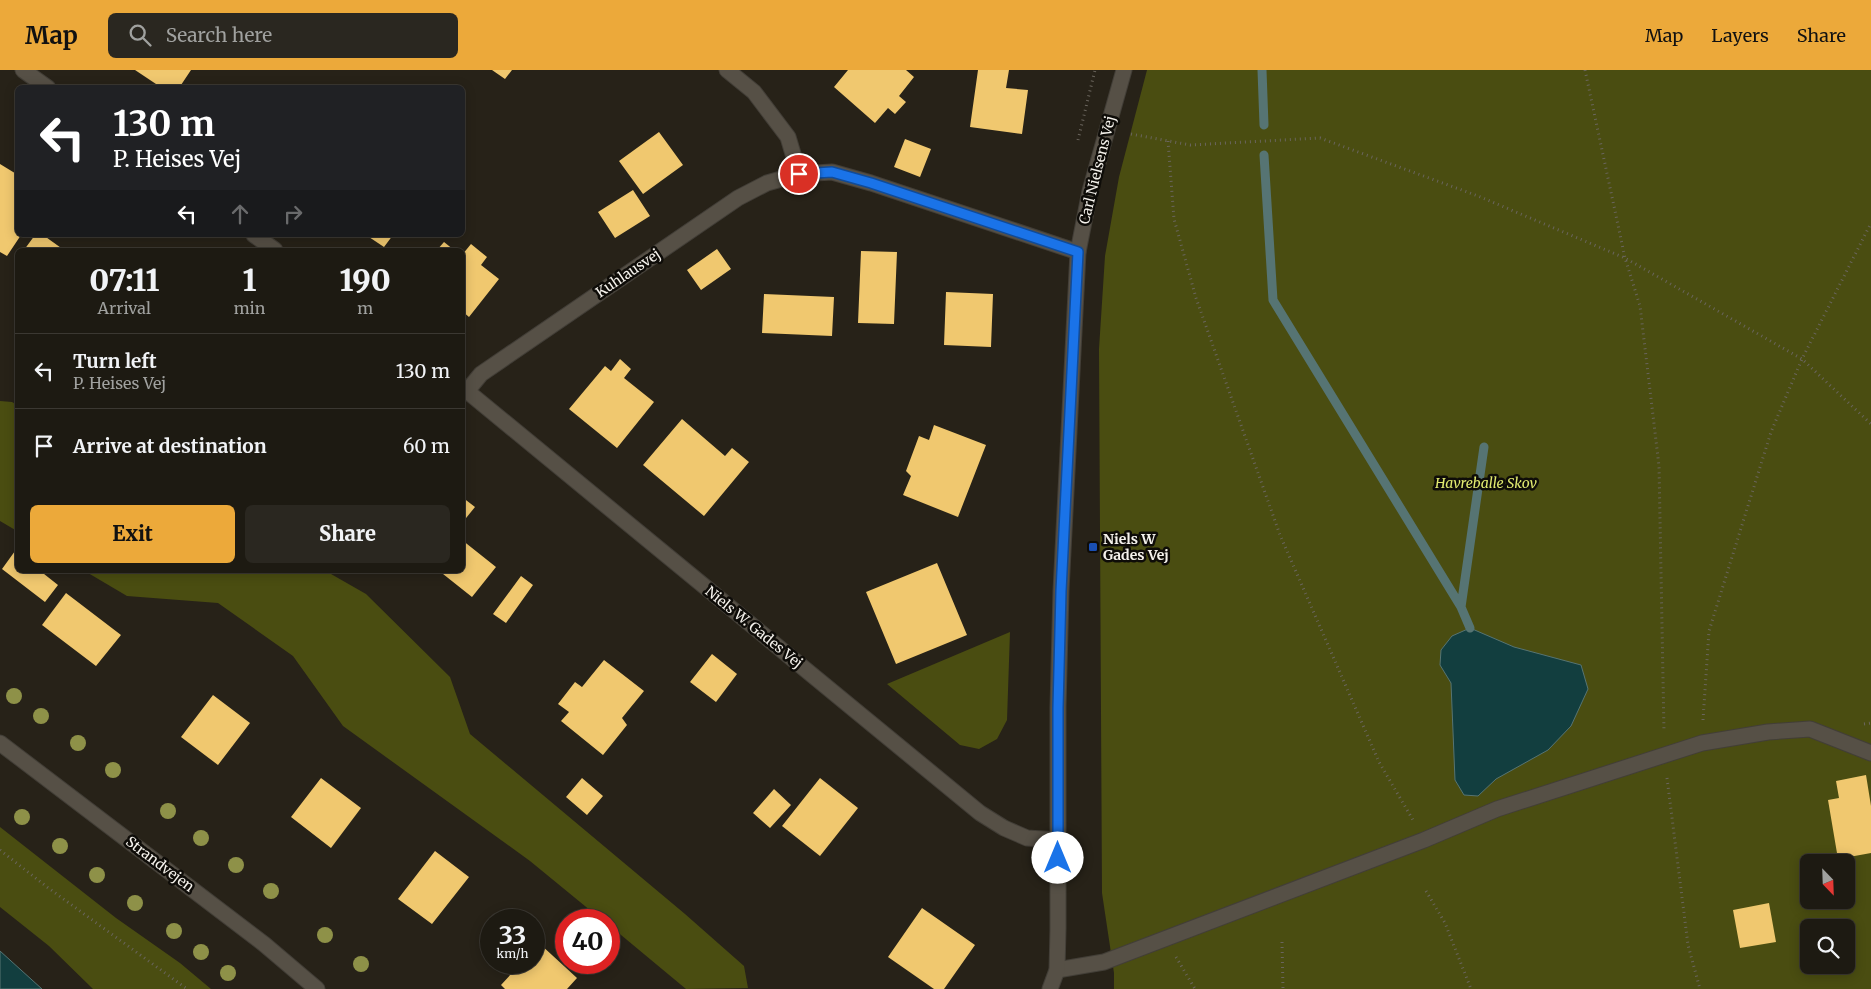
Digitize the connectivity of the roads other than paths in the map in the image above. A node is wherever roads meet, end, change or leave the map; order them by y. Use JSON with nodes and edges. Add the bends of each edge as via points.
{"nodes":[{"id":1,"x":23,"y":70,"type":"edge"},
{"id":2,"x":727,"y":70,"type":"edge"},
{"id":3,"x":1124,"y":70,"type":"edge"},
{"id":4,"x":44,"y":85,"type":"edge"},
{"id":5,"x":799,"y":174,"type":"junction"},
{"id":6,"x":257,"y":237,"type":"edge"},
{"id":7,"x":272,"y":248,"type":"edge"},
{"id":8,"x":1078,"y":252,"type":"junction"},
{"id":9,"x":465,"y":389,"type":"edge"},
{"id":10,"x":0,"y":743,"type":"edge"},
{"id":11,"x":1871,"y":753,"type":"edge"},
{"id":12,"x":1058,"y":840,"type":"junction"},
{"id":13,"x":1056,"y":970,"type":"junction"},
{"id":14,"x":317,"y":989,"type":"edge"},
{"id":15,"x":1050,"y":989,"type":"edge"}],
"edges":[{"from":1,"to":4,"type":"street"},
{"from":2,"to":5,"type":"street","via":[[754,92],[788,137]]},
{"from":3,"to":8,"type":"street","name":"Carl Nielsens Vej","via":[[1090,191]]},
{"from":5,"to":8,"type":"street","name":"Kuhlausvej","via":[[832,172]]},
{"from":5,"to":9,"type":"street","name":"Kuhlausvej","via":[[767,182],[738,198],[481,374]]},
{"from":6,"to":7,"type":"street"},
{"from":8,"to":12,"type":"street","name":"Carl Nielsens Vej","via":[[1061,591]]},
{"from":9,"to":12,"type":"street","name":"Niels W. Gades Vej","via":[[980,813],[1027,838]]},
{"from":10,"to":14,"type":"street","name":"Strandvejen","via":[[256,938]]},
{"from":11,"to":13,"type":"street","via":[[1810,729],[1768,732],[1702,744],[1497,809],[1104,962]]},
{"from":12,"to":13,"type":"street","name":"Carl Nielsens Vej"},
{"from":13,"to":15,"type":"street","name":"Carl Nielsens Vej"}]}
